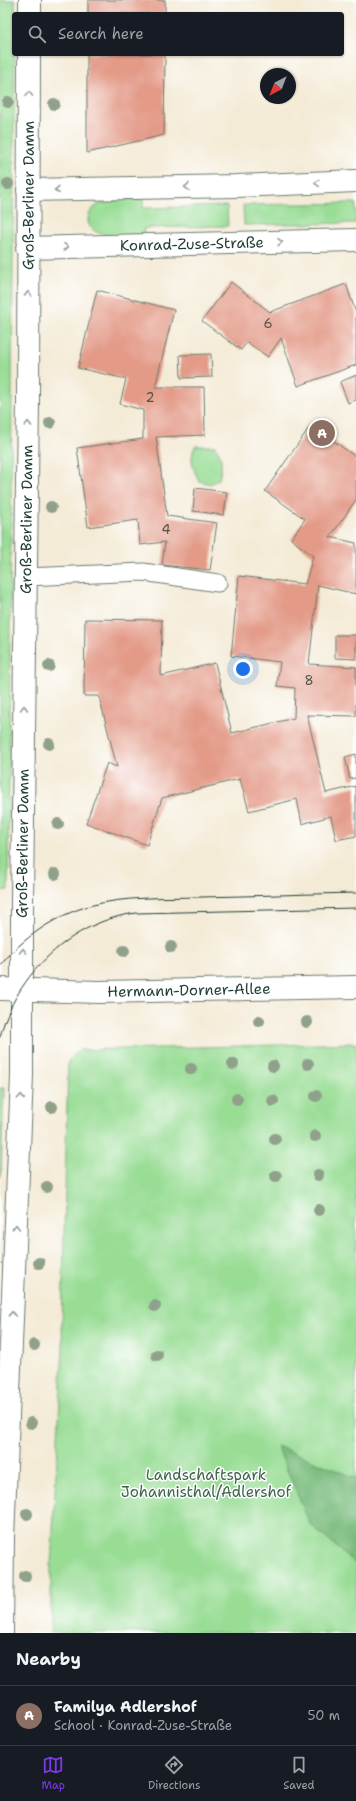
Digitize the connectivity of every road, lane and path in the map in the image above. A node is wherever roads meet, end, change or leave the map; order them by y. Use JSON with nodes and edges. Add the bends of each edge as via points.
{"nodes":[{"id":1,"x":30,"y":0,"type":"edge"},
{"id":2,"x":30,"y":12,"type":"edge"},
{"id":3,"x":29,"y":56,"type":"edge"},
{"id":4,"x":356,"y":181,"type":"edge"},
{"id":5,"x":28,"y":190,"type":"junction"},
{"id":6,"x":356,"y":240,"type":"edge"},
{"id":7,"x":27,"y":248,"type":"junction"},
{"id":8,"x":26,"y":577,"type":"junction"},
{"id":9,"x":218,"y":583,"type":"dead end"},
{"id":10,"x":356,"y":987,"type":"edge"},
{"id":11,"x":0,"y":989,"type":"edge"},
{"id":12,"x":23,"y":990,"type":"junction"},
{"id":13,"x":2,"y":1633,"type":"edge"}],
"edges":[{"from":1,"to":2,"type":"main road"},
{"from":5,"to":3,"type":"main road","name":"Groß-Berliner Damm","one_way":true},
{"from":4,"to":5,"type":"main road","one_way":true},
{"from":5,"to":7,"type":"main road","name":"Groß-Berliner Damm"},
{"from":7,"to":6,"type":"main road","name":"Konrad-Zuse-Straße","one_way":true},
{"from":8,"to":7,"type":"main road","name":"Groß-Berliner Damm","one_way":true},
{"from":8,"to":9,"type":"lane","via":[[143,572]]},
{"from":12,"to":8,"type":"main road","name":"Groß-Berliner Damm","one_way":true},
{"from":10,"to":12,"type":"main road","name":"Hermann-Dorner-Allee","via":[[99,992]]},
{"from":11,"to":12,"type":"main road","name":"Hermann-Dorner-Allee"},
{"from":13,"to":12,"type":"main road","name":"Groß-Berliner Damm","one_way":true,"via":[[3,1538],[22,1076]]}]}
